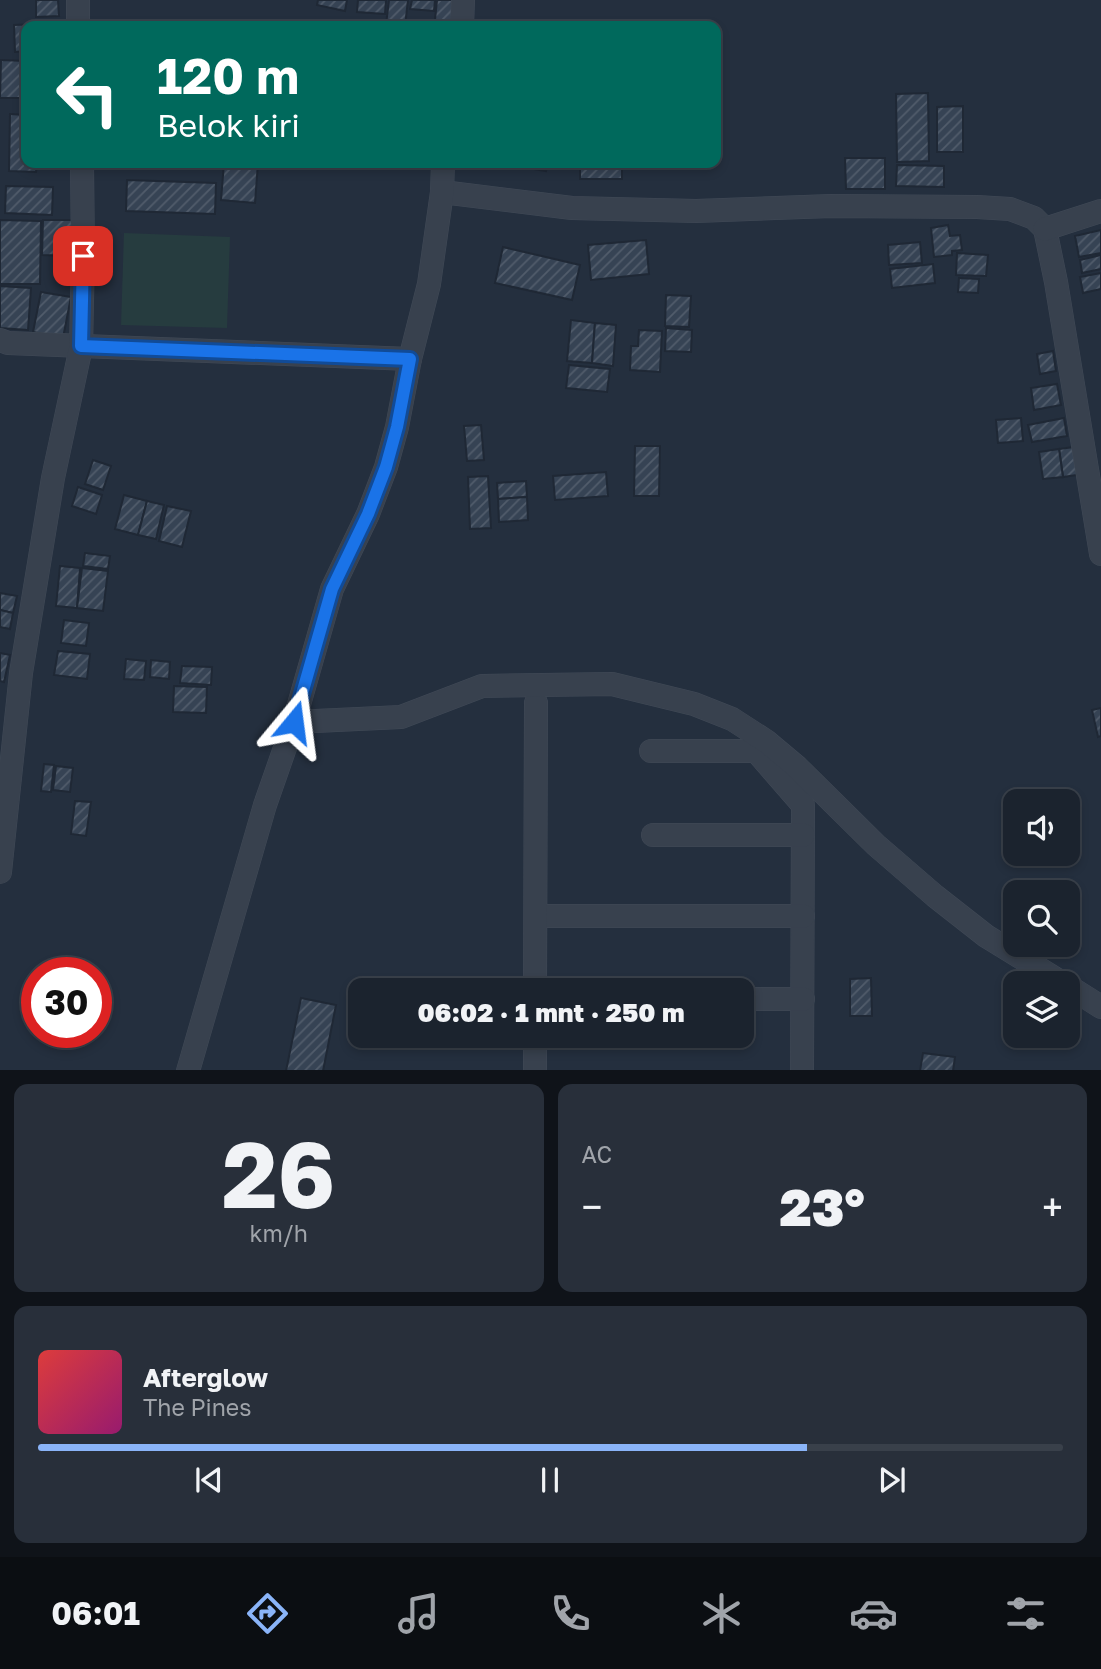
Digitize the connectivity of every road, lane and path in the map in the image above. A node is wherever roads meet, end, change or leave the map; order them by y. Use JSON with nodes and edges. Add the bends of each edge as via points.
{"nodes":[{"id":1,"x":78,"y":0,"type":"edge"},
{"id":2,"x":463,"y":0,"type":"edge"},
{"id":3,"x":78,"y":21,"type":"edge"},
{"id":4,"x":462,"y":21,"type":"edge"},
{"id":5,"x":82,"y":168,"type":"edge"},
{"id":6,"x":443,"y":168,"type":"edge"},
{"id":7,"x":442,"y":192,"type":"junction"},
{"id":8,"x":1101,"y":211,"type":"edge"},
{"id":9,"x":1045,"y":229,"type":"junction"},
{"id":10,"x":0,"y":340,"type":"edge"},
{"id":11,"x":81,"y":346,"type":"junction"},
{"id":12,"x":410,"y":359,"type":"junction"},
{"id":13,"x":1101,"y":554,"type":"edge"},
{"id":14,"x":536,"y":703,"type":"dead end"},
{"id":15,"x":294,"y":722,"type":"junction"},
{"id":16,"x":651,"y":751,"type":"dead end"},
{"id":17,"x":653,"y":835,"type":"dead end"},
{"id":18,"x":803,"y":835,"type":"junction"},
{"id":19,"x":0,"y":872,"type":"edge"},
{"id":20,"x":536,"y":916,"type":"junction"},
{"id":21,"x":803,"y":916,"type":"junction"},
{"id":22,"x":1043,"y":971,"type":"edge"},
{"id":23,"x":535,"y":978,"type":"edge"},
{"id":24,"x":1080,"y":994,"type":"edge"},
{"id":25,"x":754,"y":999,"type":"edge"},
{"id":26,"x":803,"y":999,"type":"junction"},
{"id":27,"x":1101,"y":1007,"type":"edge"},
{"id":28,"x":535,"y":1048,"type":"edge"},
{"id":29,"x":188,"y":1070,"type":"edge"},
{"id":30,"x":535,"y":1070,"type":"edge"},
{"id":31,"x":802,"y":1070,"type":"edge"}],
"edges":[{"from":1,"to":3,"type":"street"},
{"from":2,"to":4,"type":"street"},
{"from":5,"to":11,"type":"street"},
{"from":6,"to":7,"type":"street"},
{"from":7,"to":9,"type":"street","via":[[572,208],[1010,208],[1034,218]]},
{"from":7,"to":12,"type":"street","via":[[429,284]]},
{"from":8,"to":9,"type":"street"},
{"from":9,"to":13,"type":"street"},
{"from":10,"to":11,"type":"street"},
{"from":11,"to":12,"type":"street"},
{"from":11,"to":19,"type":"street","via":[[21,673]]},
{"from":12,"to":15,"type":"street","via":[[386,467],[332,589]]},
{"from":14,"to":20,"type":"street"},
{"from":15,"to":22,"type":"street","via":[[401,717],[482,686],[612,684],[694,704],[732,719],[766,741],[935,896],[986,936]]},
{"from":15,"to":29,"type":"street","via":[[265,805]]},
{"from":16,"to":18,"type":"street","via":[[756,751],[803,805]]},
{"from":17,"to":18,"type":"street"},
{"from":18,"to":21,"type":"street"},
{"from":20,"to":21,"type":"street"},
{"from":20,"to":23,"type":"street"},
{"from":21,"to":26,"type":"street"},
{"from":24,"to":27,"type":"street"},
{"from":25,"to":26,"type":"street"},
{"from":26,"to":31,"type":"street"},
{"from":28,"to":30,"type":"street"}]}
